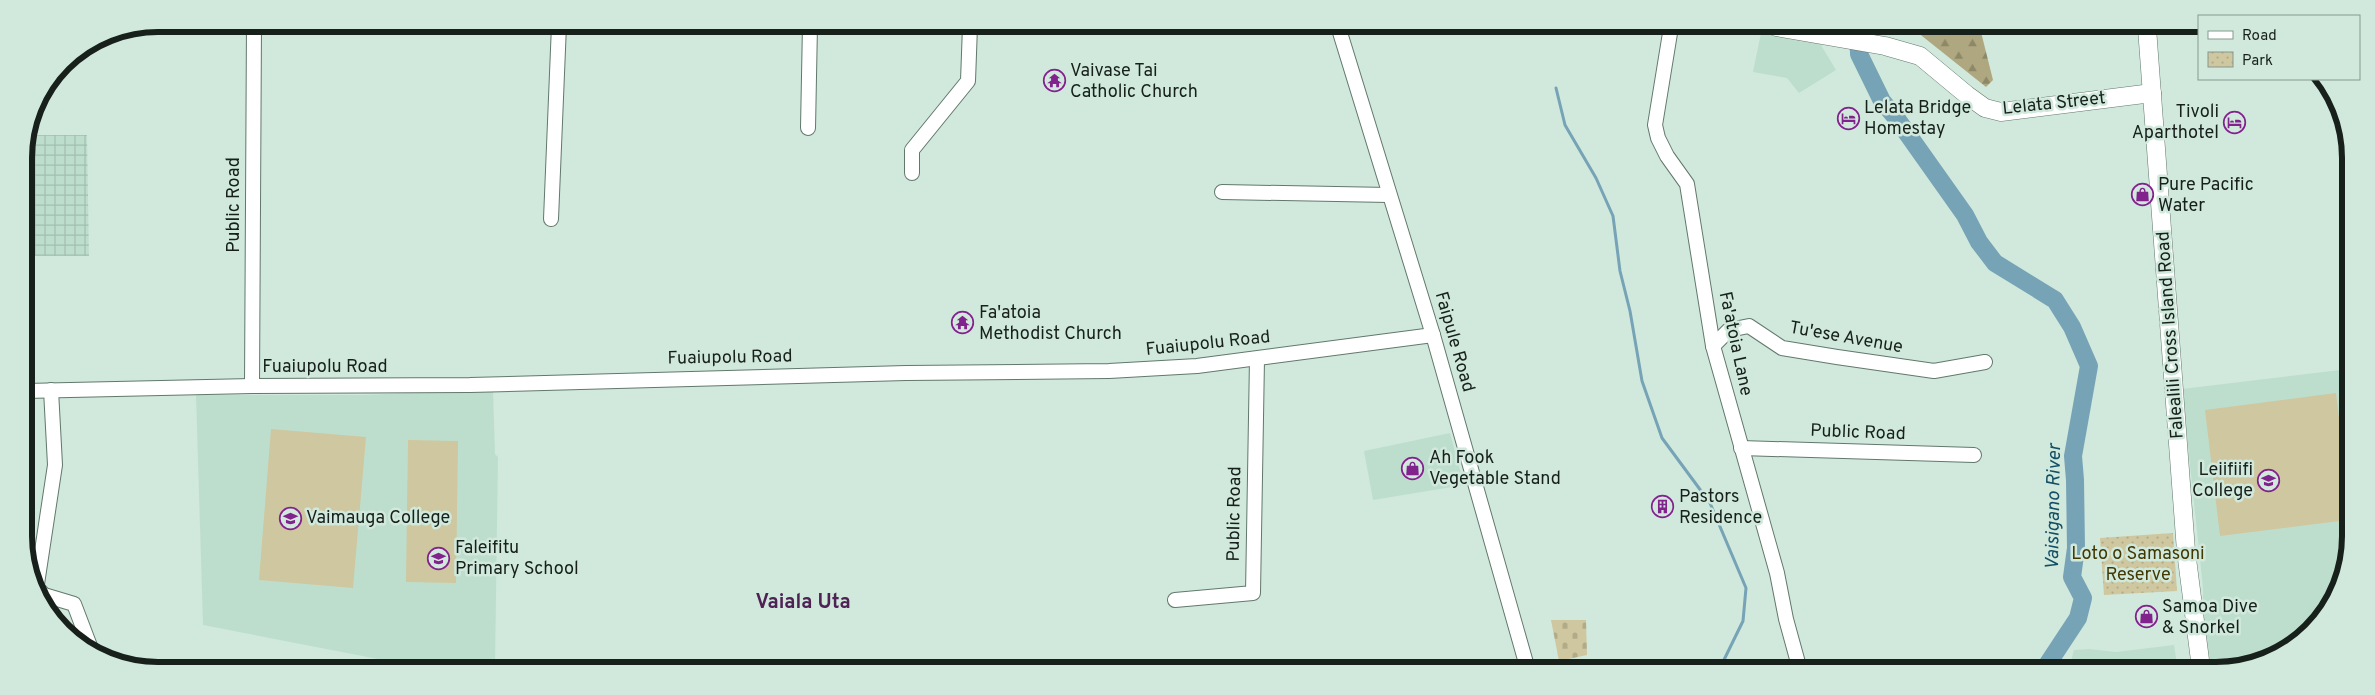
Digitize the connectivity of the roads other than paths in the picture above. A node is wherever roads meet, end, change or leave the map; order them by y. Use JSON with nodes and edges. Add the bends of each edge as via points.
{"nodes":[{"id":1,"x":1340,"y":32,"type":"edge"},
{"id":2,"x":1670,"y":32,"type":"edge"},
{"id":3,"x":1806,"y":32,"type":"edge"},
{"id":4,"x":2147,"y":32,"type":"edge"},
{"id":5,"x":254,"y":33,"type":"edge"},
{"id":6,"x":559,"y":33,"type":"edge"},
{"id":7,"x":810,"y":33,"type":"edge"},
{"id":8,"x":970,"y":33,"type":"edge"},
{"id":9,"x":2152,"y":93,"type":"junction"},
{"id":10,"x":808,"y":128,"type":"dead end"},
{"id":11,"x":912,"y":174,"type":"dead end"},
{"id":12,"x":1222,"y":192,"type":"dead end"},
{"id":13,"x":1389,"y":195,"type":"junction"},
{"id":14,"x":551,"y":219,"type":"dead end"},
{"id":15,"x":1433,"y":335,"type":"junction"},
{"id":16,"x":1712,"y":346,"type":"junction"},
{"id":17,"x":1257,"y":358,"type":"junction"},
{"id":18,"x":1985,"y":362,"type":"dead end"},
{"id":19,"x":252,"y":386,"type":"junction"},
{"id":20,"x":51,"y":390,"type":"junction"},
{"id":21,"x":32,"y":391,"type":"edge"},
{"id":22,"x":1741,"y":448,"type":"junction"},
{"id":23,"x":1974,"y":455,"type":"dead end"},
{"id":24,"x":38,"y":575,"type":"edge"},
{"id":25,"x":47,"y":596,"type":"edge"},
{"id":26,"x":1175,"y":600,"type":"dead end"},
{"id":27,"x":88,"y":641,"type":"edge"},
{"id":28,"x":1526,"y":662,"type":"edge"},
{"id":29,"x":1798,"y":662,"type":"edge"},
{"id":30,"x":2200,"y":662,"type":"edge"}],
"edges":[{"from":1,"to":13,"type":"street","name":"Faipule Road"},
{"from":2,"to":16,"type":"street","name":"Fa'atoia Lane","via":[[1655,125],[1667,156],[1687,184]]},
{"from":3,"to":9,"type":"main road","name":"Lelata Street","via":[[1885,46],[1920,56],[1985,108],[2001,112]]},
{"from":4,"to":9,"type":"main road","name":"Falealili Cross Island Road"},
{"from":5,"to":19,"type":"street","name":"Public Road"},
{"from":6,"to":14,"type":"street"},
{"from":7,"to":10,"type":"street"},
{"from":8,"to":11,"type":"street","via":[[968,81],[912,150]]},
{"from":9,"to":30,"type":"main road","name":"Falealili Cross Island Road","via":[[2186,551]]},
{"from":12,"to":13,"type":"street"},
{"from":13,"to":15,"type":"street","name":"Faipule Road"},
{"from":15,"to":17,"type":"street","name":"Fuaiupolu Road"},
{"from":15,"to":28,"type":"street","name":"Faipule Road"},
{"from":16,"to":18,"type":"street","name":"Tu'ese Avenue","via":[[1729,330],[1749,326],[1782,348],[1837,357],[1934,371]]},
{"from":16,"to":22,"type":"street","name":"Fa'atoia Lane"},
{"from":17,"to":19,"type":"street","name":"Fuaiupolu Road","via":[[1197,366],[1109,371],[470,385]]},
{"from":17,"to":26,"type":"street","name":"Public Road","via":[[1253,593]]},
{"from":19,"to":20,"type":"street","name":"Fuaiupolu Road"},
{"from":20,"to":21,"type":"street","name":"Fuaiupolu Road"},
{"from":20,"to":24,"type":"street","via":[[55,465]]},
{"from":22,"to":23,"type":"street","name":"Public Road"},
{"from":22,"to":29,"type":"street","name":"Fa'atoia Lane","via":[[1777,573]]},
{"from":25,"to":27,"type":"street","via":[[74,604]]}]}
